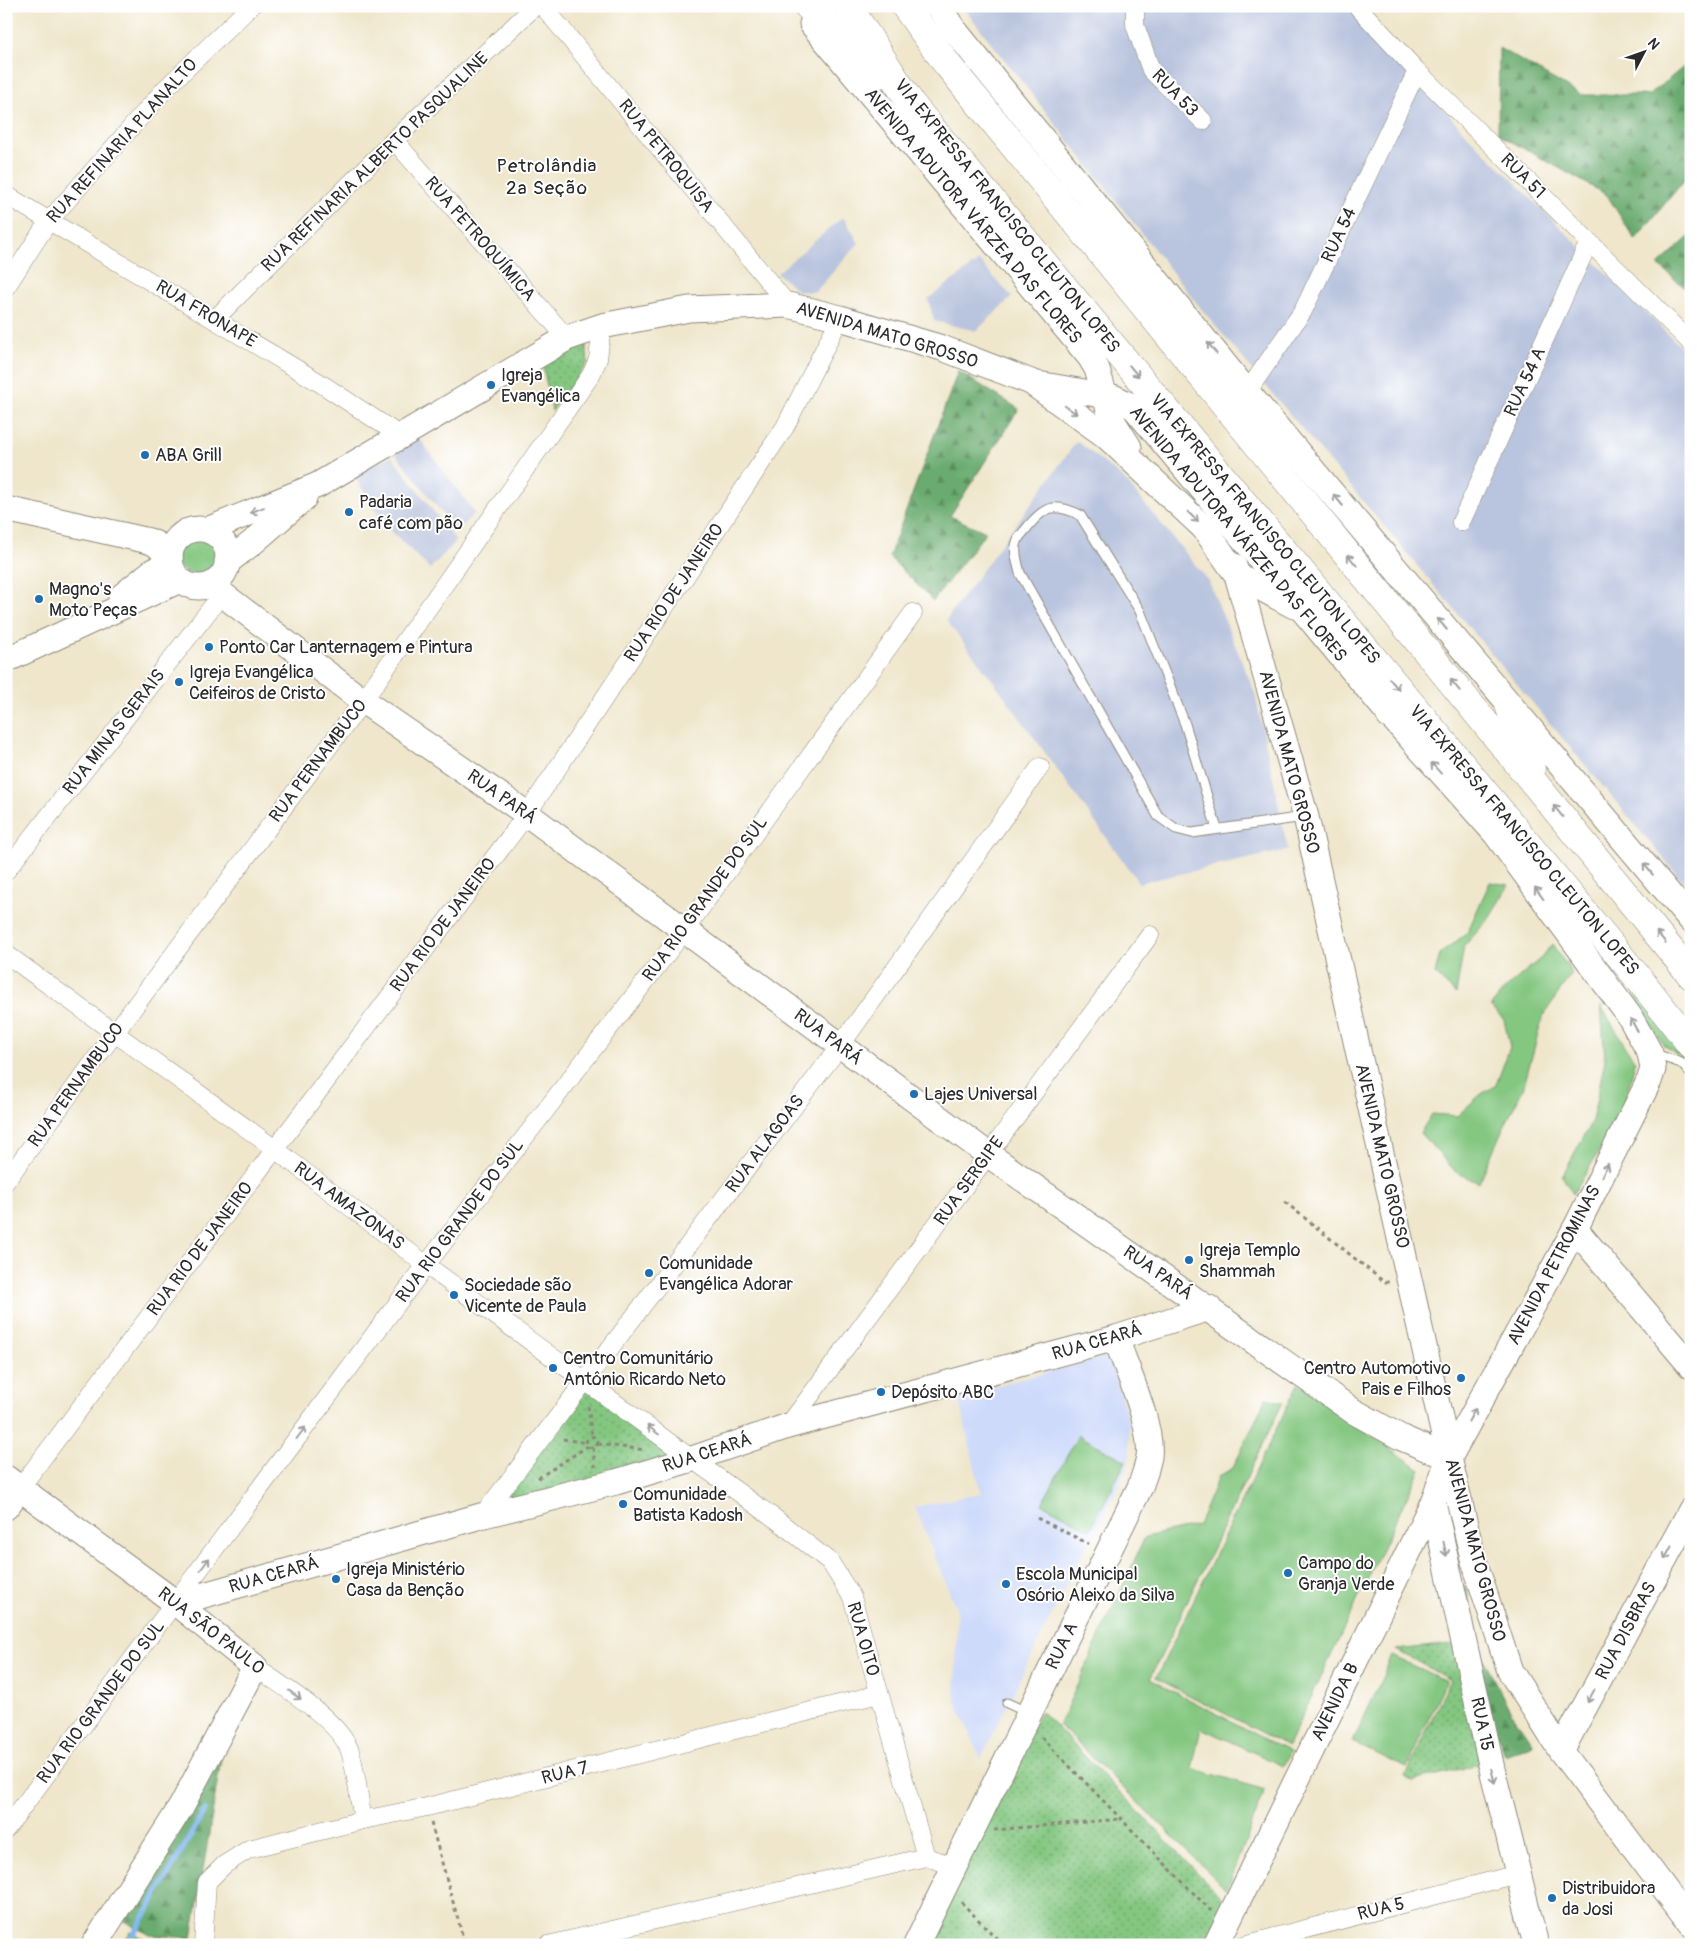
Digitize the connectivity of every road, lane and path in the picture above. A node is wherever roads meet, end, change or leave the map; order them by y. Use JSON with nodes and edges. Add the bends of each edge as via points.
{"nodes":[{"id":1,"x":251,"y":6,"type":"edge"},
{"id":2,"x":536,"y":6,"type":"edge"},
{"id":3,"x":543,"y":6,"type":"edge"},
{"id":4,"x":798,"y":6,"type":"edge"},
{"id":5,"x":808,"y":6,"type":"edge"},
{"id":6,"x":848,"y":6,"type":"edge"},
{"id":7,"x":906,"y":6,"type":"edge"},
{"id":8,"x":938,"y":6,"type":"edge"},
{"id":9,"x":1135,"y":6,"type":"edge"},
{"id":10,"x":1358,"y":6,"type":"edge"},
{"id":11,"x":1417,"y":71,"type":"junction"},
{"id":12,"x":912,"y":105,"type":"junction"},
{"id":13,"x":1203,"y":122,"type":"dead end"},
{"id":14,"x":394,"y":140,"type":"junction"},
{"id":15,"x":6,"y":195,"type":"edge"},
{"id":16,"x":48,"y":222,"type":"junction"},
{"id":17,"x":1589,"y":242,"type":"junction"},
{"id":18,"x":6,"y":287,"type":"edge"},
{"id":19,"x":788,"y":305,"type":"junction"},
{"id":20,"x":840,"y":318,"type":"junction"},
{"id":21,"x":215,"y":319,"type":"junction"},
{"id":22,"x":602,"y":326,"type":"junction"},
{"id":23,"x":567,"y":338,"type":"junction"},
{"id":24,"x":1691,"y":343,"type":"edge"},
{"id":25,"x":1184,"y":356,"type":"junction"},
{"id":26,"x":1031,"y":382,"type":"junction"},
{"id":27,"x":1247,"y":392,"type":"junction"},
{"id":28,"x":1104,"y":396,"type":"junction"},
{"id":29,"x":402,"y":436,"type":"junction"},
{"id":30,"x":1141,"y":468,"type":"junction"},
{"id":31,"x":318,"y":485,"type":"junction"},
{"id":32,"x":1218,"y":508,"type":"junction"},
{"id":33,"x":6,"y":509,"type":"edge"},
{"id":34,"x":1461,"y":522,"type":"dead end"},
{"id":35,"x":106,"y":531,"type":"junction"},
{"id":36,"x":196,"y":532,"type":"junction"},
{"id":37,"x":200,"y":574,"type":"junction"},
{"id":38,"x":1238,"y":575,"type":"junction"},
{"id":39,"x":1281,"y":599,"type":"junction"},
{"id":40,"x":913,"y":613,"type":"dead end"},
{"id":41,"x":1307,"y":614,"type":"junction"},
{"id":42,"x":1252,"y":624,"type":"junction"},
{"id":43,"x":6,"y":660,"type":"edge"},
{"id":44,"x":364,"y":701,"type":"junction"},
{"id":45,"x":1509,"y":705,"type":"junction"},
{"id":46,"x":1390,"y":715,"type":"junction"},
{"id":47,"x":1447,"y":747,"type":"junction"},
{"id":48,"x":1040,"y":767,"type":"dead end"},
{"id":49,"x":1536,"y":785,"type":"junction"},
{"id":50,"x":527,"y":814,"type":"junction"},
{"id":51,"x":1306,"y":817,"type":"junction"},
{"id":52,"x":1217,"y":829,"type":"junction"},
{"id":53,"x":6,"y":871,"type":"edge"},
{"id":54,"x":1691,"y":920,"type":"edge"},
{"id":55,"x":685,"y":930,"type":"junction"},
{"id":56,"x":1150,"y":935,"type":"dead end"},
{"id":57,"x":6,"y":954,"type":"edge"},
{"id":58,"x":1691,"y":975,"type":"edge"},
{"id":59,"x":114,"y":1034,"type":"junction"},
{"id":60,"x":1691,"y":1045,"type":"edge"},
{"id":61,"x":840,"y":1046,"type":"junction"},
{"id":62,"x":1651,"y":1061,"type":"junction"},
{"id":63,"x":1691,"y":1074,"type":"edge"},
{"id":64,"x":275,"y":1149,"type":"junction"},
{"id":65,"x":989,"y":1155,"type":"junction"},
{"id":66,"x":6,"y":1181,"type":"edge"},
{"id":67,"x":1286,"y":1202,"type":"dead end"},
{"id":68,"x":1575,"y":1229,"type":"junction"},
{"id":69,"x":426,"y":1265,"type":"junction"},
{"id":70,"x":1410,"y":1283,"type":"junction"},
{"id":71,"x":1209,"y":1308,"type":"junction"},
{"id":72,"x":1116,"y":1338,"type":"junction"},
{"id":73,"x":1691,"y":1366,"type":"edge"},
{"id":74,"x":584,"y":1380,"type":"junction"},
{"id":75,"x":587,"y":1402,"type":"dead end"},
{"id":76,"x":788,"y":1426,"type":"junction"},
{"id":77,"x":592,"y":1437,"type":"junction"},
{"id":78,"x":554,"y":1438,"type":"dead end"},
{"id":79,"x":587,"y":1444,"type":"junction"},
{"id":80,"x":598,"y":1444,"type":"junction"},
{"id":81,"x":593,"y":1448,"type":"junction"},
{"id":82,"x":652,"y":1451,"type":"dead end"},
{"id":83,"x":1449,"y":1458,"type":"junction"},
{"id":84,"x":692,"y":1459,"type":"junction"},
{"id":85,"x":596,"y":1473,"type":"dead end"},
{"id":86,"x":531,"y":1483,"type":"dead end"},
{"id":87,"x":11,"y":1491,"type":"edge"},
{"id":88,"x":1433,"y":1502,"type":"junction"},
{"id":89,"x":1691,"y":1510,"type":"edge"},
{"id":90,"x":482,"y":1515,"type":"junction"},
{"id":91,"x":1037,"y":1518,"type":"dead end"},
{"id":92,"x":1107,"y":1553,"type":"junction"},
{"id":93,"x":176,"y":1603,"type":"junction"},
{"id":94,"x":256,"y":1667,"type":"junction"},
{"id":95,"x":880,"y":1694,"type":"junction"},
{"id":96,"x":1020,"y":1712,"type":"junction"},
{"id":97,"x":1561,"y":1751,"type":"junction"},
{"id":98,"x":427,"y":1807,"type":"junction"},
{"id":99,"x":1120,"y":1818,"type":"junction"},
{"id":100,"x":363,"y":1820,"type":"junction"},
{"id":101,"x":6,"y":1829,"type":"edge"},
{"id":102,"x":971,"y":1832,"type":"junction"},
{"id":103,"x":926,"y":1857,"type":"junction"},
{"id":104,"x":1518,"y":1874,"type":"junction"},
{"id":105,"x":949,"y":1876,"type":"junction"},
{"id":106,"x":1691,"y":1924,"type":"edge"},
{"id":107,"x":1221,"y":1936,"type":"edge"},
{"id":108,"x":94,"y":1945,"type":"edge"},
{"id":109,"x":203,"y":1945,"type":"edge"},
{"id":110,"x":465,"y":1945,"type":"edge"},
{"id":111,"x":548,"y":1945,"type":"edge"},
{"id":112,"x":916,"y":1945,"type":"edge"},
{"id":113,"x":1003,"y":1945,"type":"edge"},
{"id":114,"x":1244,"y":1945,"type":"edge"},
{"id":115,"x":1536,"y":1945,"type":"edge"}],
"edges":[{"from":1,"to":16,"type":"street","name":"RUA REFINARIA PLANALTO","via":[[165,89]]},
{"from":2,"to":14,"type":"street","name":"RUA REFINARIA ALBERTO PASQUALINE"},
{"from":3,"to":19,"type":"street","name":"RUA PETROQUISA"},
{"from":4,"to":28,"type":"street","name":"AVENIDA ADUTORA VÁRZEA DAS FLORES","via":[[1090,357],[1097,369]]},
{"from":5,"to":12,"type":"highway"},
{"from":6,"to":12,"type":"highway","name":"VIA EXPRESSA FRANCISCO CLEUTON LOPES"},
{"from":7,"to":25,"type":"highway","via":[[947,64]]},
{"from":27,"to":8,"type":"street","one_way":true},
{"from":9,"to":13,"type":"street","name":"RUA 53","via":[[1135,25],[1151,70]]},
{"from":10,"to":11,"type":"street","name":"RUA 51"},
{"from":11,"to":17,"type":"street","name":"RUA 51"},
{"from":11,"to":27,"type":"street","name":"RUA 54","via":[[1303,311]]},
{"from":12,"to":47,"type":"highway","name":"VIA EXPRESSA FRANCISCO CLEUTON LOPES","one_way":true},
{"from":14,"to":21,"type":"street","name":"RUA REFINARIA ALBERTO PASQUALINE"},
{"from":14,"to":23,"type":"street","name":"RUA PETROQUÍMICA"},
{"from":15,"to":16,"type":"street","name":"RUA FRONAPE"},
{"from":16,"to":18,"type":"street","name":"RUA REFINARIA PLANALTO"},
{"from":16,"to":21,"type":"street","name":"RUA FRONAPE"},
{"from":17,"to":24,"type":"street","name":"RUA 51"},
{"from":17,"to":34,"type":"street","name":"RUA 54 A"},
{"from":19,"to":20,"type":"street","name":"AVENIDA MATO GROSSO"},
{"from":19,"to":22,"type":"street","name":"AVENIDA MATO GROSSO","via":[[688,309]]},
{"from":20,"to":26,"type":"street","name":"AVENIDA MATO GROSSO","via":[[942,348]]},
{"from":20,"to":50,"type":"street","name":"RUA RIO DE JANEIRO","via":[[785,428]]},
{"from":21,"to":29,"type":"street","name":"RUA FRONAPE"},
{"from":22,"to":23,"type":"street","name":"AVENIDA MATO GROSSO"},
{"from":22,"to":44,"type":"street","name":"RUA PERNAMBUCO","via":[[598,359],[592,375]]},
{"from":23,"to":29,"type":"street","name":"AVENIDA MATO GROSSO"},
{"from":25,"to":27,"type":"highway"},
{"from":49,"to":25,"type":"highway","one_way":true},
{"from":26,"to":28,"type":"street"},
{"from":26,"to":30,"type":"street","name":"AVENIDA MATO GROSSO","one_way":true,"via":[[1105,435]]},
{"from":45,"to":27,"type":"street","one_way":true},
{"from":28,"to":30,"type":"street","via":[[1112,420]]},
{"from":28,"to":32,"type":"street","name":"AVENIDA ADUTORA VÁRZEA DAS FLORES","via":[[1134,407]]},
{"from":29,"to":31,"type":"street","name":"AVENIDA MATO GROSSO"},
{"from":30,"to":38,"type":"street","name":"AVENIDA MATO GROSSO","one_way":true,"via":[[1204,528]]},
{"from":31,"to":36,"type":"street","one_way":true},
{"from":31,"to":37,"type":"street","via":[[252,543]]},
{"from":32,"to":38,"type":"street","via":[[1220,529]]},
{"from":32,"to":41,"type":"street","name":"AVENIDA ADUTORA VÁRZEA DAS FLORES"},
{"from":33,"to":35,"type":"street"},
{"from":35,"to":36,"type":"street"},
{"from":35,"to":37,"type":"street","name":"RUA PARÁ","via":[[156,544]]},
{"from":36,"to":37,"type":"street","via":[[173,544]]},
{"from":36,"to":37,"type":"street","via":[[221,539],[225,546]]},
{"from":37,"to":43,"type":"street","via":[[153,571],[107,612]]},
{"from":37,"to":44,"type":"street","name":"RUA PARÁ"},
{"from":37,"to":53,"type":"street","name":"RUA MINAS GERAIS"},
{"from":38,"to":39,"type":"street"},
{"from":38,"to":42,"type":"street","name":"AVENIDA MATO GROSSO"},
{"from":39,"to":41,"type":"street"},
{"from":39,"to":42,"type":"street","via":[[1263,607]]},
{"from":40,"to":55,"type":"street","name":"RUA RIO GRANDE DO SUL"},
{"from":41,"to":46,"type":"street","name":"AVENIDA ADUTORA VÁRZEA DAS FLORES"},
{"from":42,"to":51,"type":"street","name":"AVENIDA MATO GROSSO"},
{"from":44,"to":50,"type":"street","name":"RUA PARÁ"},
{"from":44,"to":59,"type":"street","name":"RUA PERNAMBUCO"},
{"from":45,"to":49,"type":"highway"},
{"from":54,"to":45,"type":"street","one_way":true},
{"from":46,"to":47,"type":"highway"},
{"from":62,"to":46,"type":"street","name":"AVENIDA ADUTORA VÁRZEA DAS FLORES","one_way":true,"via":[[1630,1017],[1496,834]]},
{"from":47,"to":60,"type":"highway","name":"VIA EXPRESSA FRANCISCO CLEUTON LOPES"},
{"from":48,"to":61,"type":"street","name":"RUA ALAGOAS"},
{"from":58,"to":49,"type":"highway","one_way":true},
{"from":50,"to":55,"type":"street","name":"RUA PARÁ"},
{"from":50,"to":64,"type":"street","name":"RUA RIO DE JANEIRO"},
{"from":51,"to":52,"type":"lane"},
{"from":51,"to":70,"type":"street","name":"AVENIDA MATO GROSSO"},
{"from":52,"to":52,"type":"lane","via":[[1192,833],[1176,829],[1158,816],[1020,573],[1016,542],[1035,518],[1050,508],[1065,508],[1080,515],[1140,611],[1185,724]]},
{"from":55,"to":61,"type":"street","name":"RUA PARÁ"},
{"from":55,"to":69,"type":"street","name":"RUA RIO GRANDE DO SUL"},
{"from":56,"to":65,"type":"street","name":"RUA SERGIPE"},
{"from":57,"to":59,"type":"street","name":"RUA AMAZONAS"},
{"from":59,"to":64,"type":"street","name":"RUA AMAZONAS"},
{"from":59,"to":66,"type":"street","name":"RUA PERNAMBUCO"},
{"from":61,"to":65,"type":"street","name":"RUA PARÁ"},
{"from":61,"to":74,"type":"street","name":"RUA ALAGOAS"},
{"from":62,"to":63,"type":"lane","via":[[1680,1063]]},
{"from":68,"to":62,"type":"street","name":"AVENIDA PETROMINAS","one_way":true,"via":[[1649,1081]]},
{"from":64,"to":69,"type":"street","name":"RUA AMAZONAS"},
{"from":64,"to":87,"type":"street","name":"RUA RIO DE JANEIRO"},
{"from":65,"to":71,"type":"street","name":"RUA PARÁ"},
{"from":65,"to":76,"type":"street","name":"RUA SERGIPE"},
{"from":67,"to":70,"type":"path","via":[[1384,1282]]},
{"from":68,"to":73,"type":"street"},
{"from":83,"to":68,"type":"street","name":"AVENIDA PETROMINAS","one_way":true},
{"from":69,"to":74,"type":"street","name":"RUA AMAZONAS"},
{"from":93,"to":69,"type":"street","name":"RUA RIO GRANDE DO SUL","one_way":true},
{"from":70,"to":83,"type":"street","name":"AVENIDA MATO GROSSO"},
{"from":71,"to":72,"type":"street","name":"RUA CEARÁ"},
{"from":71,"to":83,"type":"street","name":"RUA PARÁ","via":[[1353,1411],[1402,1438]]},
{"from":72,"to":76,"type":"street","name":"RUA CEARÁ"},
{"from":72,"to":92,"type":"street","name":"RUA A","via":[[1146,1423],[1149,1456],[1140,1487]]},
{"from":84,"to":74,"type":"street","name":"RUA AMAZONAS","one_way":true},
{"from":74,"to":90,"type":"street","name":"RUA ALAGOAS"},
{"from":75,"to":77,"type":"path"},
{"from":76,"to":84,"type":"street","name":"RUA CEARÁ"},
{"from":77,"to":79,"type":"path","via":[[588,1438]]},
{"from":77,"to":80,"type":"path"},
{"from":78,"to":79,"type":"path"},
{"from":79,"to":81,"type":"path"},
{"from":79,"to":86,"type":"path"},
{"from":80,"to":81,"type":"path"},
{"from":80,"to":82,"type":"path"},
{"from":81,"to":85,"type":"path"},
{"from":83,"to":88,"type":"street","name":"AVENIDA B"},
{"from":83,"to":97,"type":"street","name":"AVENIDA MATO GROSSO","via":[[1473,1558],[1510,1670]]},
{"from":84,"to":90,"type":"street","name":"RUA CEARÁ","via":[[616,1482]]},
{"from":84,"to":95,"type":"street","name":"RUA OITO","via":[[830,1562],[852,1597]]},
{"from":87,"to":93,"type":"street","name":"RUA SÃO PAULO"},
{"from":88,"to":104,"type":"street","name":"RUA 15","one_way":true},
{"from":88,"to":107,"type":"street","name":"AVENIDA B"},
{"from":89,"to":97,"type":"street","name":"RUA DISBRAS","one_way":true},
{"from":90,"to":93,"type":"street","name":"RUA CEARÁ"},
{"from":91,"to":92,"type":"path"},
{"from":92,"to":96,"type":"street","name":"RUA A"},
{"from":93,"to":94,"type":"street","name":"RUA SÃO PAULO"},
{"from":93,"to":101,"type":"street","name":"RUA RIO GRANDE DO SUL"},
{"from":94,"to":100,"type":"street","name":"RUA SÃO PAULO","one_way":true,"via":[[315,1710],[338,1732],[350,1751]]},
{"from":94,"to":108,"type":"street","via":[[181,1807]]},
{"from":95,"to":98,"type":"street","name":"RUA 7"},
{"from":95,"to":103,"type":"street","name":"RUA OITO"},
{"from":96,"to":99,"type":"path"},
{"from":96,"to":102,"type":"street","name":"RUA A"},
{"from":97,"to":106,"type":"street","name":"AVENIDA MATO GROSSO"},
{"from":98,"to":100,"type":"street","name":"RUA 7"},
{"from":98,"to":110,"type":"path"},
{"from":99,"to":102,"type":"path"},
{"from":99,"to":107,"type":"path"},
{"from":100,"to":109,"type":"street","name":"RUA 7","via":[[250,1849],[224,1865],[208,1882]]},
{"from":102,"to":105,"type":"street","name":"RUA A"},
{"from":103,"to":105,"type":"street"},
{"from":103,"to":111,"type":"street"},
{"from":104,"to":114,"type":"street","name":"RUA 5"},
{"from":104,"to":115,"type":"street","name":"RUA 15"},
{"from":105,"to":112,"type":"street","name":"RUA A"},
{"from":105,"to":113,"type":"path"}]}
